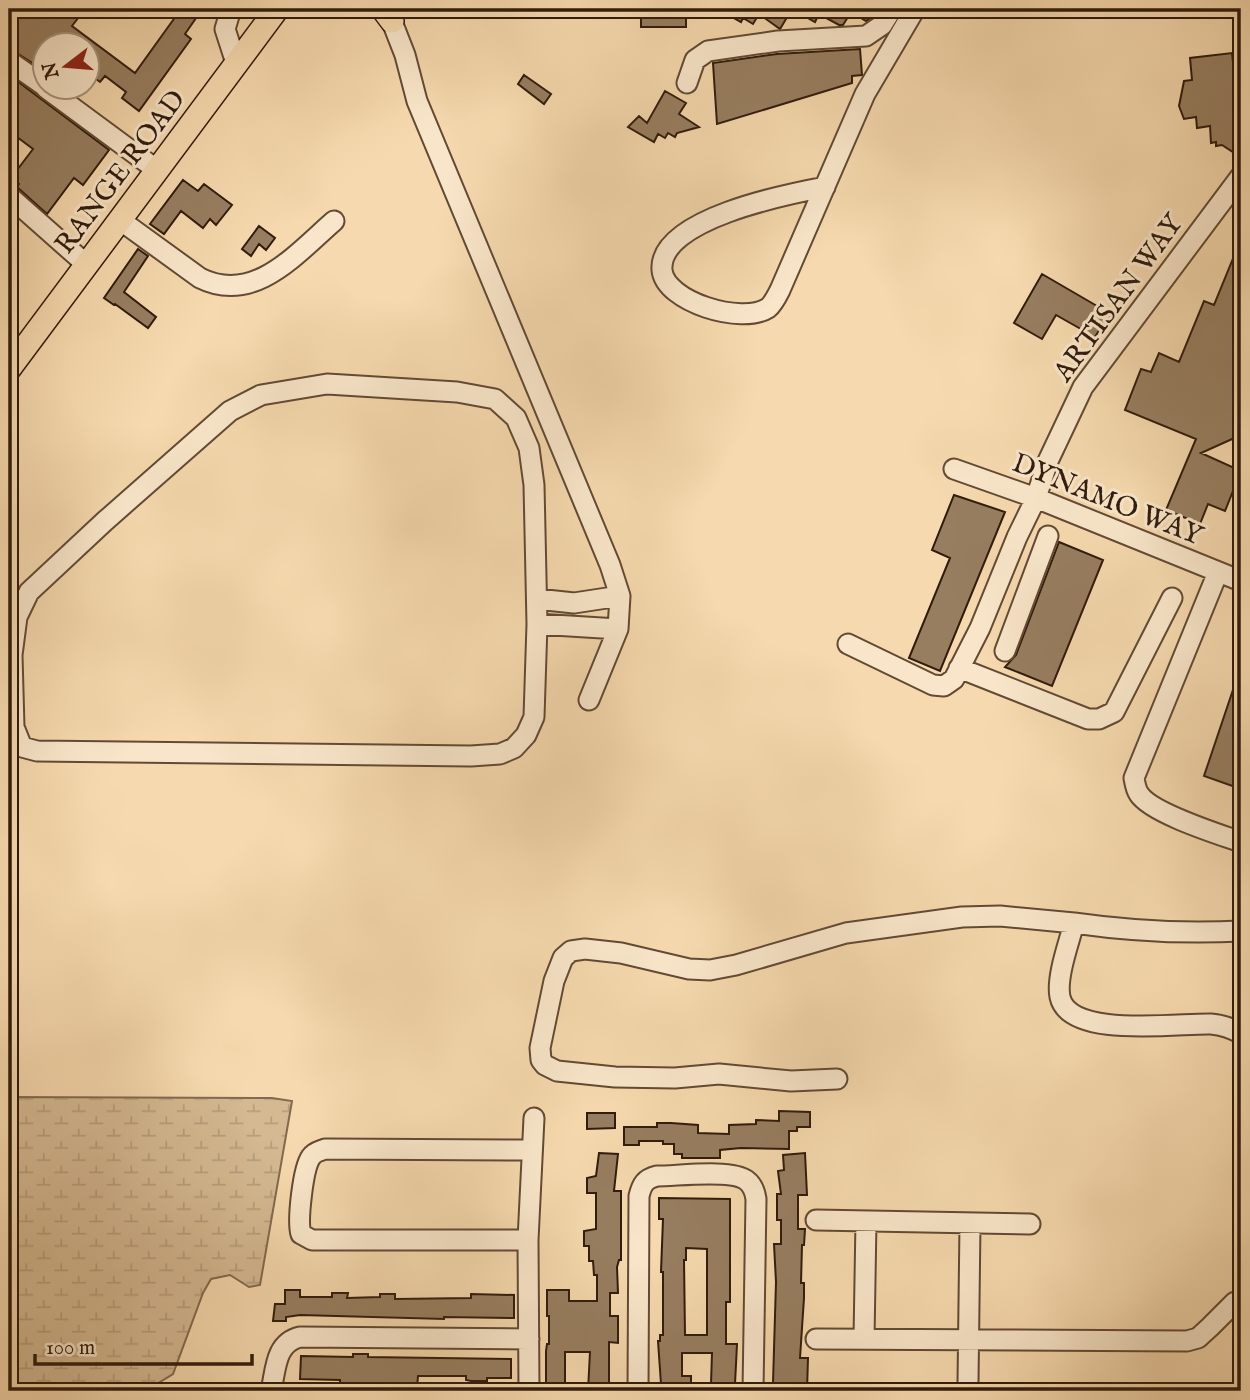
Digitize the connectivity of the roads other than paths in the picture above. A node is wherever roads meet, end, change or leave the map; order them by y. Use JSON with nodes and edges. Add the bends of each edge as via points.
{"nodes":[{"id":1,"x":232,"y":9,"type":"edge"},
{"id":2,"x":277,"y":9,"type":"edge"},
{"id":3,"x":892,"y":9,"type":"edge"},
{"id":4,"x":915,"y":9,"type":"edge"},
{"id":5,"x":391,"y":12,"type":"edge"},
{"id":6,"x":9,"y":61,"type":"edge"},
{"id":7,"x":236,"y":64,"type":"junction"},
{"id":8,"x":32,"y":77,"type":"edge"},
{"id":9,"x":687,"y":83,"type":"dead end"},
{"id":10,"x":66,"y":102,"type":"edge"},
{"id":11,"x":157,"y":170,"type":"junction"},
{"id":12,"x":1241,"y":176,"type":"edge"},
{"id":13,"x":825,"y":187,"type":"junction"},
{"id":14,"x":9,"y":196,"type":"edge"},
{"id":15,"x":120,"y":220,"type":"junction"},
{"id":16,"x":334,"y":221,"type":"dead end"},
{"id":17,"x":87,"y":265,"type":"junction"},
{"id":18,"x":11,"y":363,"type":"edge"},
{"id":19,"x":954,"y":469,"type":"dead end"},
{"id":20,"x":1036,"y":498,"type":"junction"},
{"id":21,"x":1048,"y":536,"type":"dead end"},
{"id":22,"x":1012,"y":550,"type":"junction"},
{"id":23,"x":1039,"y":560,"type":"junction"},
{"id":24,"x":1218,"y":572,"type":"junction"},
{"id":25,"x":1241,"y":581,"type":"edge"},
{"id":26,"x":620,"y":596,"type":"junction"},
{"id":27,"x":1172,"y":598,"type":"dead end"},
{"id":28,"x":537,"y":599,"type":"junction"},
{"id":29,"x":537,"y":624,"type":"junction"},
{"id":30,"x":618,"y":629,"type":"junction"},
{"id":31,"x":848,"y":644,"type":"dead end"},
{"id":32,"x":1005,"y":651,"type":"dead end"},
{"id":33,"x":959,"y":668,"type":"junction"},
{"id":34,"x":589,"y":700,"type":"dead end"},
{"id":35,"x":1241,"y":842,"type":"edge"},
{"id":36,"x":1074,"y":923,"type":"junction"},
{"id":37,"x":1241,"y":931,"type":"edge"},
{"id":38,"x":1241,"y":1034,"type":"edge"},
{"id":39,"x":837,"y":1079,"type":"dead end"},
{"id":40,"x":534,"y":1118,"type":"dead end"},
{"id":41,"x":532,"y":1150,"type":"junction"},
{"id":42,"x":817,"y":1220,"type":"dead end"},
{"id":43,"x":866,"y":1222,"type":"junction"},
{"id":44,"x":970,"y":1224,"type":"junction"},
{"id":45,"x":1030,"y":1224,"type":"dead end"},
{"id":46,"x":528,"y":1240,"type":"junction"},
{"id":47,"x":1241,"y":1300,"type":"edge"},
{"id":48,"x":529,"y":1339,"type":"junction"},
{"id":49,"x":816,"y":1339,"type":"dead end"},
{"id":50,"x":864,"y":1339,"type":"junction"},
{"id":51,"x":968,"y":1339,"type":"junction"},
{"id":52,"x":271,"y":1391,"type":"edge"},
{"id":53,"x":529,"y":1391,"type":"edge"},
{"id":54,"x":638,"y":1391,"type":"edge"},
{"id":55,"x":753,"y":1391,"type":"edge"},
{"id":56,"x":970,"y":1391,"type":"edge"}],
"edges":[{"from":1,"to":7,"type":"street","via":[[225,29]]},
{"from":2,"to":7,"type":"main road","name":"RANGE ROAD"},
{"from":3,"to":9,"type":"street","via":[[882,25],[866,37],[778,41],[708,51],[695,60]]},
{"from":4,"to":13,"type":"street","via":[[865,94]]},
{"from":5,"to":26,"type":"street","via":[[418,101]]},
{"from":6,"to":8,"type":"street"},
{"from":7,"to":11,"type":"main road","name":"RANGE ROAD"},
{"from":10,"to":11,"type":"street"},
{"from":11,"to":15,"type":"main road","name":"RANGE ROAD"},
{"from":12,"to":20,"type":"street","name":"ARTISAN WAY","via":[[1083,387]]},
{"from":13,"to":13,"type":"street","via":[[780,290],[766,309],[743,314],[706,309],[664,278],[667,251],[688,231],[750,204]]},
{"from":14,"to":17,"type":"street"},
{"from":15,"to":16,"type":"street","via":[[200,278],[229,287],[274,273]]},
{"from":15,"to":17,"type":"main road","name":"RANGE ROAD"},
{"from":17,"to":18,"type":"main road","name":"RANGE ROAD"},
{"from":19,"to":20,"type":"street","name":"DYNAMO WAY"},
{"from":20,"to":22,"type":"street","name":"ARTISAN WAY"},
{"from":20,"to":24,"type":"street","name":"DYNAMO WAY"},
{"from":21,"to":23,"type":"street"},
{"from":22,"to":23,"type":"street"},
{"from":22,"to":33,"type":"street","name":"ARTISAN WAY"},
{"from":23,"to":32,"type":"street"},
{"from":24,"to":25,"type":"street","name":"DYNAMO WAY"},
{"from":24,"to":35,"type":"street","via":[[1134,778],[1145,801]]},
{"from":26,"to":28,"type":"street","via":[[574,603]]},
{"from":26,"to":30,"type":"street"},
{"from":27,"to":33,"type":"street","via":[[1114,712],[1106,717],[1088,719]]},
{"from":28,"to":29,"type":"street"},
{"from":28,"to":29,"type":"street","via":[[529,448],[516,418],[495,400],[327,384],[261,395],[230,411],[29,592],[17,617],[12,655],[14,727],[22,747],[37,751],[500,754],[526,735],[534,717]]},
{"from":29,"to":30,"type":"street"},
{"from":30,"to":34,"type":"street"},
{"from":31,"to":33,"type":"street","via":[[933,685],[944,686]]},
{"from":36,"to":37,"type":"street","via":[[1185,933]]},
{"from":36,"to":38,"type":"street","via":[[1059,986],[1060,998],[1072,1015],[1110,1024],[1211,1024]]},
{"from":36,"to":39,"type":"street","via":[[962,917],[846,933],[710,970],[585,949],[571,951],[560,964],[540,1048],[541,1060],[552,1069],[615,1077],[719,1074],[791,1081]]},
{"from":40,"to":41,"type":"street"},
{"from":41,"to":46,"type":"street"},
{"from":41,"to":46,"type":"street","via":[[325,1149],[307,1165],[299,1216],[301,1234],[312,1240]]},
{"from":42,"to":43,"type":"street"},
{"from":43,"to":44,"type":"street"},
{"from":43,"to":50,"type":"street"},
{"from":44,"to":45,"type":"street"},
{"from":44,"to":51,"type":"street"},
{"from":46,"to":48,"type":"street"},
{"from":47,"to":51,"type":"street","via":[[1198,1338],[1187,1341]]},
{"from":48,"to":52,"type":"street","via":[[300,1337],[281,1348]]},
{"from":48,"to":53,"type":"street"},
{"from":49,"to":50,"type":"street"},
{"from":50,"to":51,"type":"street"},
{"from":51,"to":56,"type":"street"},
{"from":54,"to":55,"type":"street","via":[[641,1189],[645,1181],[657,1176],[724,1175],[745,1179],[756,1199]]}]}
